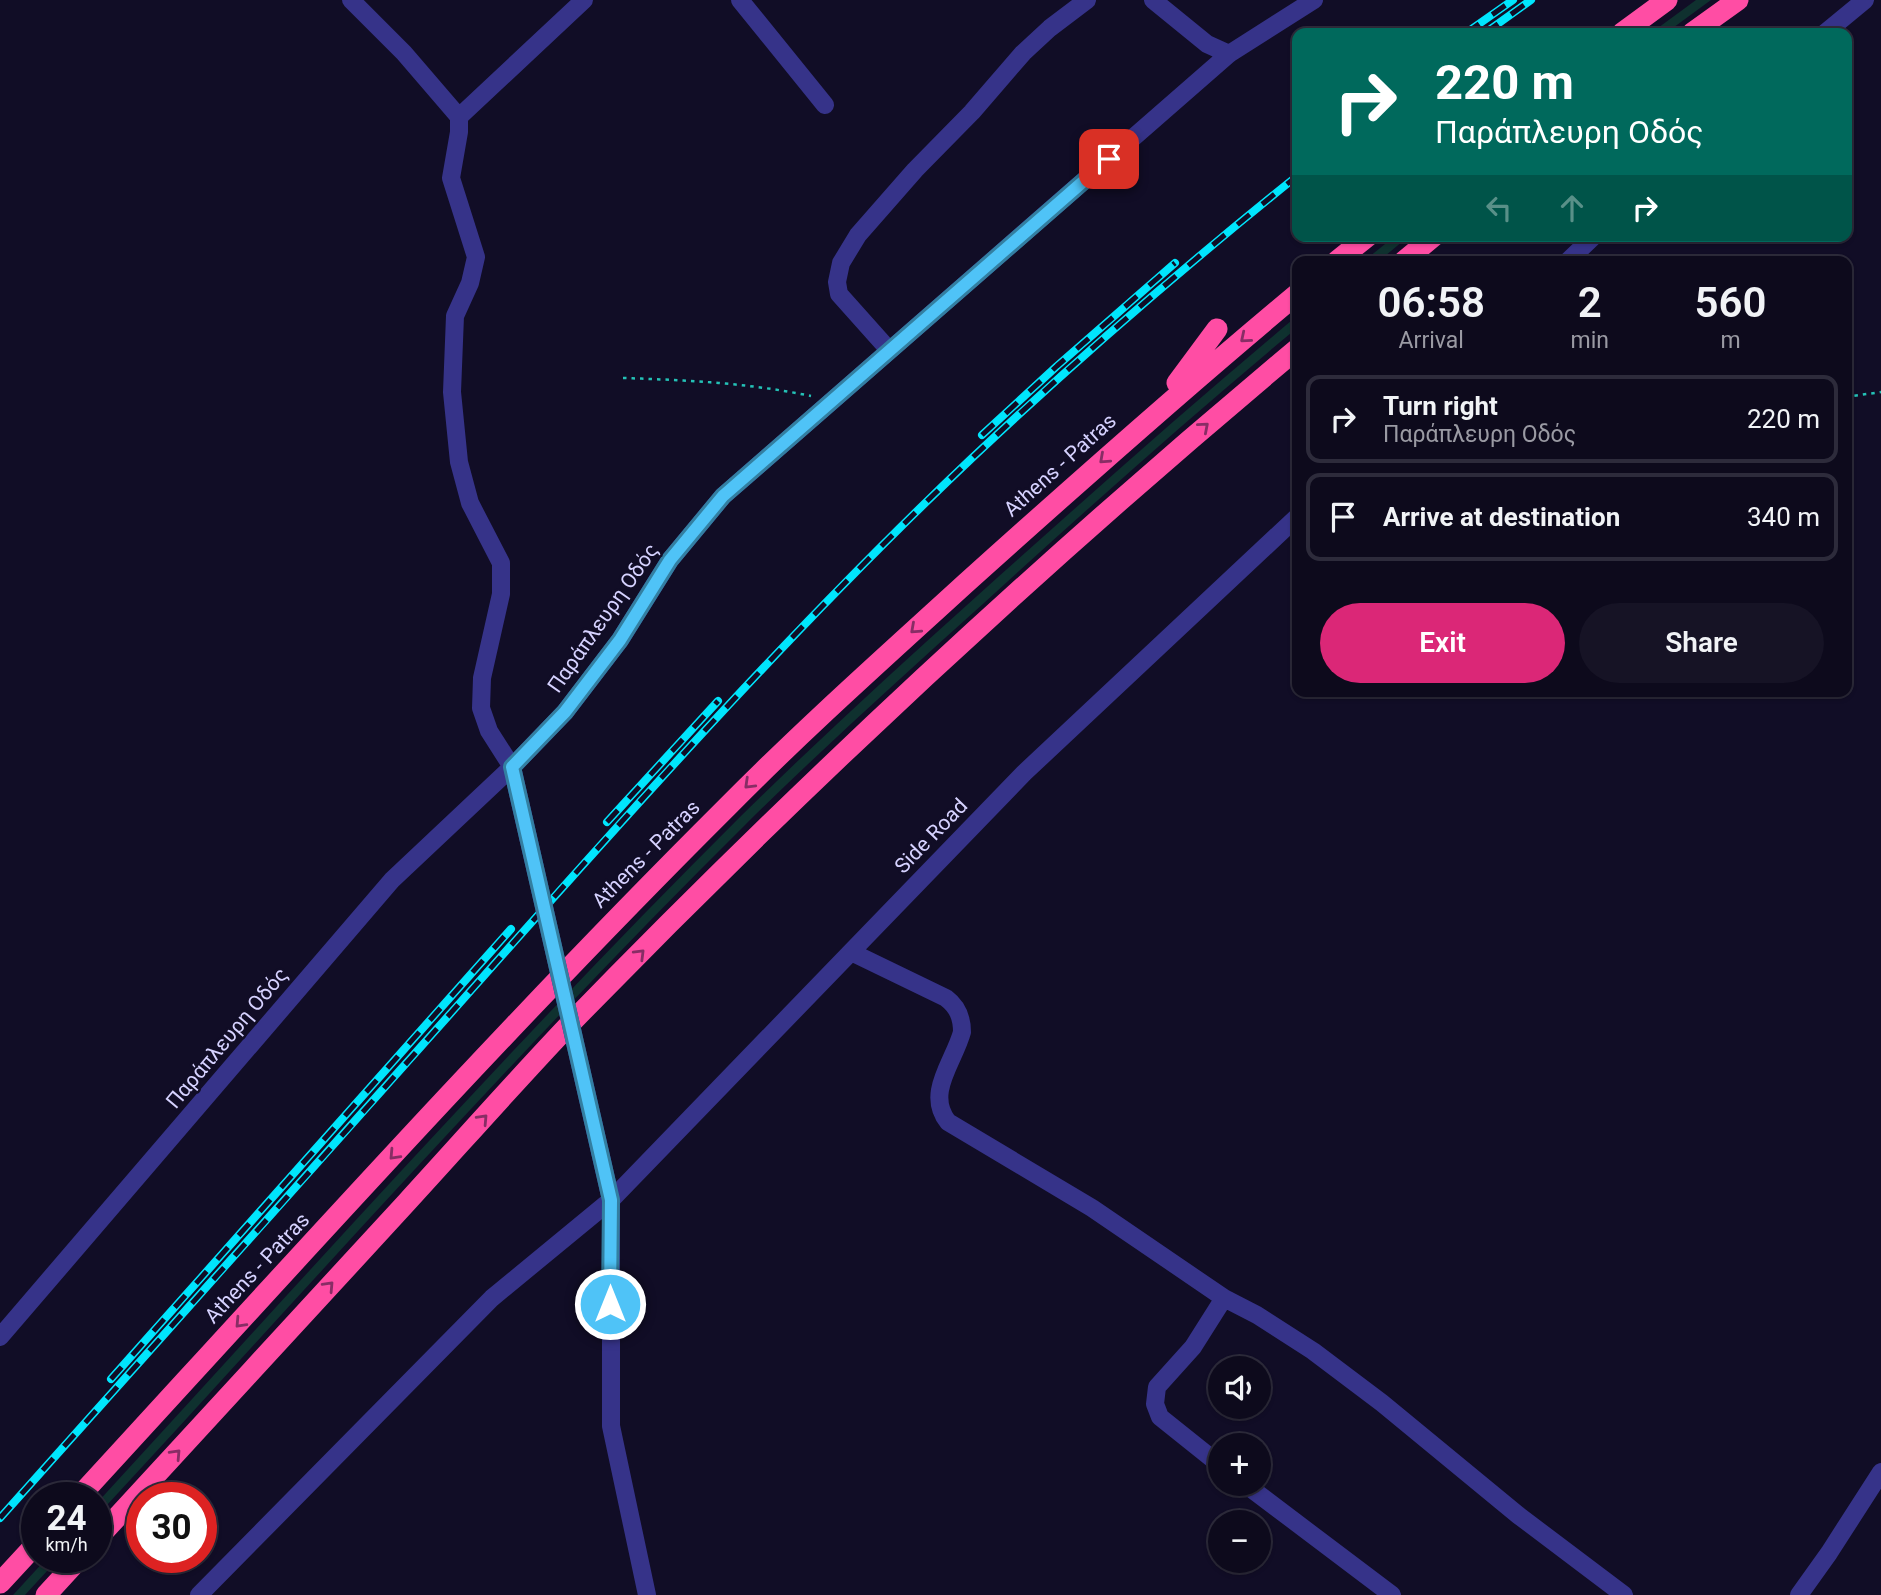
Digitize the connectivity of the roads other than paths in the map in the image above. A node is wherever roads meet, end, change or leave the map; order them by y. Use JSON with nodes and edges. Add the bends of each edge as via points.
{"nodes":[{"id":1,"x":351,"y":0,"type":"edge"},
{"id":2,"x":584,"y":0,"type":"edge"},
{"id":3,"x":740,"y":0,"type":"edge"},
{"id":4,"x":1087,"y":0,"type":"edge"},
{"id":5,"x":1153,"y":0,"type":"edge"},
{"id":6,"x":1314,"y":0,"type":"edge"},
{"id":7,"x":1667,"y":0,"type":"edge"},
{"id":8,"x":1738,"y":0,"type":"edge"},
{"id":9,"x":1865,"y":0,"type":"edge"},
{"id":10,"x":1629,"y":28,"type":"edge"},
{"id":11,"x":1699,"y":28,"type":"edge"},
{"id":12,"x":1831,"y":28,"type":"edge"},
{"id":13,"x":1229,"y":54,"type":"junction"},
{"id":14,"x":825,"y":105,"type":"dead end"},
{"id":15,"x":459,"y":117,"type":"junction"},
{"id":16,"x":1361,"y":242,"type":"edge"},
{"id":17,"x":1427,"y":242,"type":"edge"},
{"id":18,"x":1588,"y":242,"type":"edge"},
{"id":19,"x":1343,"y":256,"type":"edge"},
{"id":20,"x":1410,"y":256,"type":"edge"},
{"id":21,"x":1573,"y":256,"type":"edge"},
{"id":22,"x":1292,"y":298,"type":"edge"},
{"id":23,"x":1217,"y":330,"type":"dead end"},
{"id":24,"x":889,"y":350,"type":"junction"},
{"id":25,"x":1292,"y":353,"type":"edge"},
{"id":26,"x":1155,"y":413,"type":"junction"},
{"id":27,"x":1292,"y":522,"type":"edge"},
{"id":28,"x":512,"y":767,"type":"junction"},
{"id":29,"x":851,"y":952,"type":"junction"},
{"id":30,"x":611,"y":1200,"type":"junction"},
{"id":31,"x":1224,"y":1298,"type":"junction"},
{"id":32,"x":0,"y":1337,"type":"edge"},
{"id":33,"x":1208,"y":1455,"type":"edge"},
{"id":34,"x":1881,"y":1472,"type":"edge"},
{"id":35,"x":93,"y":1482,"type":"edge"},
{"id":36,"x":1261,"y":1496,"type":"edge"},
{"id":37,"x":112,"y":1523,"type":"edge"},
{"id":38,"x":21,"y":1561,"type":"edge"},
{"id":39,"x":66,"y":1573,"type":"edge"},
{"id":40,"x":0,"y":1584,"type":"edge"},
{"id":41,"x":46,"y":1595,"type":"edge"},
{"id":42,"x":199,"y":1595,"type":"edge"},
{"id":43,"x":647,"y":1595,"type":"edge"},
{"id":44,"x":1392,"y":1595,"type":"edge"},
{"id":45,"x":1625,"y":1595,"type":"edge"},
{"id":46,"x":1799,"y":1595,"type":"edge"}],
"edges":[{"from":1,"to":15,"type":"street"},
{"from":2,"to":15,"type":"street"},
{"from":3,"to":14,"type":"street"},
{"from":4,"to":24,"type":"street","via":[[1023,54],[858,235],[841,263],[836,282],[839,294]]},
{"from":5,"to":13,"type":"street","via":[[1207,44]]},
{"from":6,"to":13,"type":"street","name":"Παράπλευρη Οδός"},
{"from":7,"to":10,"type":"highway"},
{"from":8,"to":11,"type":"highway"},
{"from":9,"to":12,"type":"street"},
{"from":13,"to":24,"type":"street","name":"Παράπλευρη Οδός"},
{"from":15,"to":28,"type":"street","via":[[451,178],[476,257],[455,316],[452,392],[459,462],[470,503],[501,563],[501,594],[482,678],[481,708],[489,731]]},
{"from":16,"to":19,"type":"highway"},
{"from":17,"to":20,"type":"highway"},
{"from":18,"to":21,"type":"street"},
{"from":22,"to":26,"type":"highway","name":"Athens - Patras","one_way":true},
{"from":23,"to":26,"type":"highway"},
{"from":24,"to":28,"type":"street","name":"Παράπλευρη Οδός","via":[[723,496],[670,560],[620,640],[565,712]]},
{"from":37,"to":25,"type":"highway","one_way":true,"via":[[566,1029],[755,838],[898,700],[1086,530]]},
{"from":26,"to":35,"type":"highway","name":"Athens - Patras","one_way":true,"via":[[869,670],[726,807],[539,997]]},
{"from":27,"to":29,"type":"street","name":"Side Road","via":[[1024,773]]},
{"from":28,"to":30,"type":"street","bridge":true},
{"from":28,"to":32,"type":"street","name":"Παράπλευρη Οδός","via":[[392,880]]},
{"from":29,"to":30,"type":"street","name":"Side Road"},
{"from":29,"to":31,"type":"street","via":[[946,998],[957,1008],[962,1032],[938,1093],[939,1108],[948,1122],[1092,1208]]},
{"from":30,"to":42,"type":"street","name":"Side Road","via":[[492,1297]]},
{"from":30,"to":43,"type":"street","via":[[611,1426]]},
{"from":31,"to":33,"type":"street","via":[[1193,1347],[1157,1387],[1155,1404],[1160,1417]]},
{"from":31,"to":45,"type":"street","via":[[1322,1357]]},
{"from":34,"to":46,"type":"street"},
{"from":36,"to":44,"type":"street"},
{"from":38,"to":40,"type":"highway"},
{"from":39,"to":41,"type":"highway"}]}
